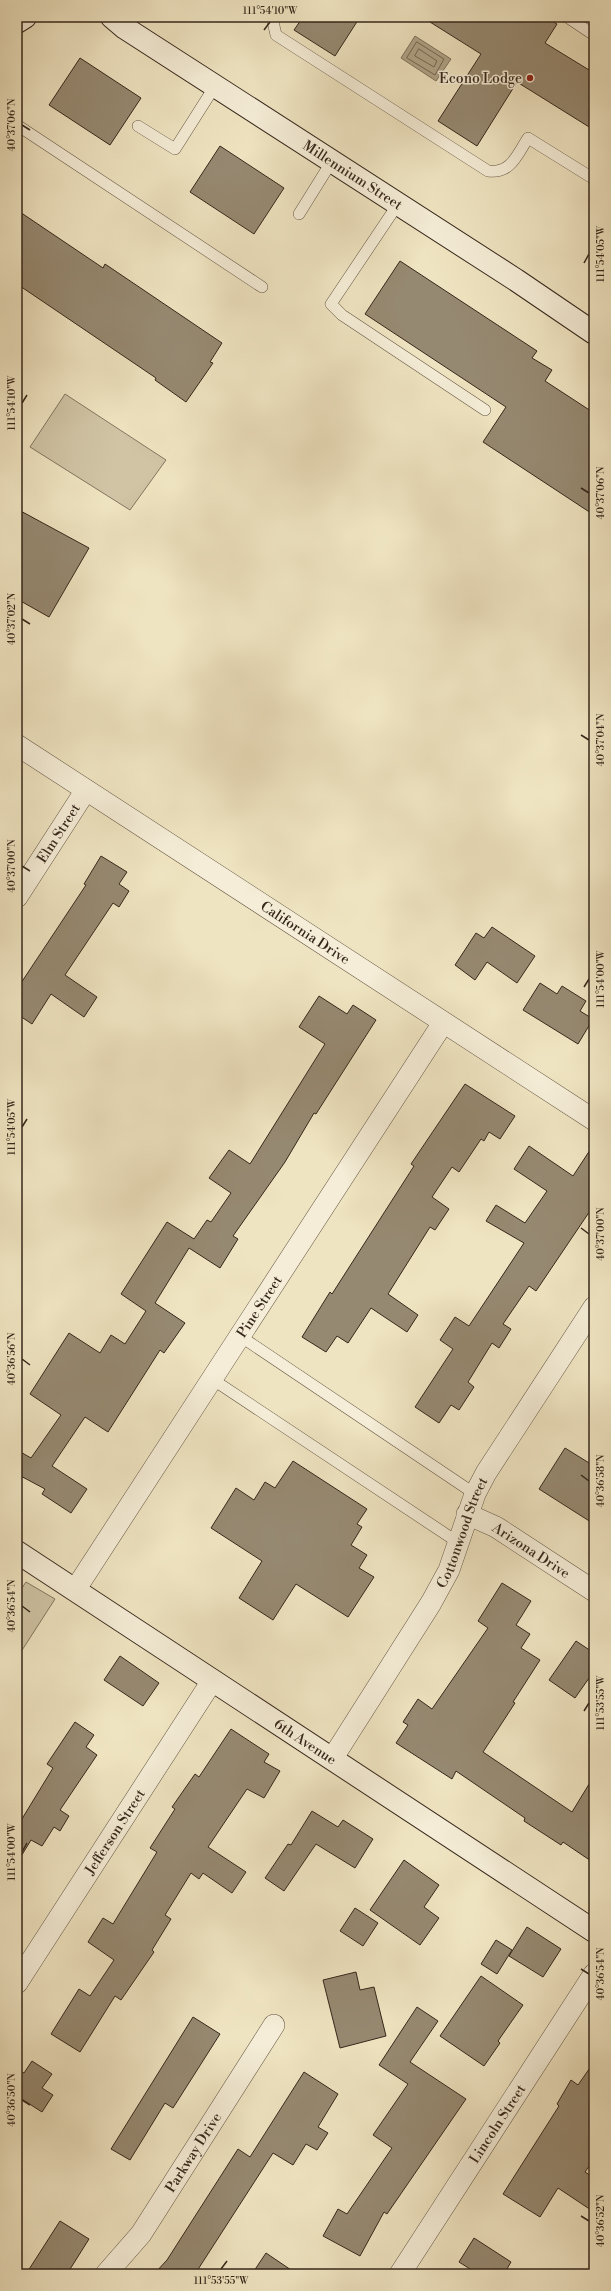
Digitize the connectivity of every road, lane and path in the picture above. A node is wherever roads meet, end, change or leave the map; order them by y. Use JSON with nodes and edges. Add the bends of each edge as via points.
{"nodes":[{"id":1,"x":25,"y":17,"type":"edge"},
{"id":2,"x":112,"y":17,"type":"edge"},
{"id":3,"x":272,"y":17,"type":"edge"},
{"id":4,"x":567,"y":17,"type":"edge"},
{"id":5,"x":17,"y":22,"type":"edge"},
{"id":6,"x":594,"y":35,"type":"edge"},
{"id":7,"x":215,"y":86,"type":"junction"},
{"id":8,"x":17,"y":125,"type":"edge"},
{"id":9,"x":138,"y":126,"type":"dead end"},
{"id":10,"x":332,"y":161,"type":"junction"},
{"id":11,"x":594,"y":179,"type":"edge"},
{"id":12,"x":398,"y":204,"type":"junction"},
{"id":13,"x":298,"y":214,"type":"dead end"},
{"id":14,"x":262,"y":287,"type":"dead end"},
{"id":15,"x":594,"y":333,"type":"edge"},
{"id":16,"x":485,"y":410,"type":"dead end"},
{"id":17,"x":17,"y":745,"type":"edge"},
{"id":18,"x":86,"y":790,"type":"junction"},
{"id":19,"x":17,"y":897,"type":"edge"},
{"id":20,"x":443,"y":1023,"type":"junction"},
{"id":21,"x":594,"y":1120,"type":"edge"},
{"id":22,"x":594,"y":1307,"type":"edge"},
{"id":23,"x":240,"y":1336,"type":"junction"},
{"id":24,"x":212,"y":1379,"type":"junction"},
{"id":25,"x":475,"y":1494,"type":"junction"},
{"id":26,"x":467,"y":1514,"type":"junction"},
{"id":27,"x":459,"y":1542,"type":"junction"},
{"id":28,"x":17,"y":1552,"type":"edge"},
{"id":29,"x":75,"y":1590,"type":"junction"},
{"id":30,"x":594,"y":1591,"type":"edge"},
{"id":31,"x":212,"y":1681,"type":"junction"},
{"id":32,"x":332,"y":1759,"type":"junction"},
{"id":33,"x":594,"y":1931,"type":"edge"},
{"id":34,"x":594,"y":1974,"type":"edge"},
{"id":35,"x":17,"y":1983,"type":"edge"},
{"id":36,"x":274,"y":2025,"type":"dead end"},
{"id":37,"x":106,"y":2274,"type":"edge"},
{"id":38,"x":400,"y":2274,"type":"edge"}],
"edges":[{"from":1,"to":5,"type":"street"},
{"from":2,"to":7,"type":"street","name":"Millennium Street"},
{"from":3,"to":11,"type":"lane","via":[[276,34],[488,171],[498,172],[507,168],[528,138]]},
{"from":4,"to":6,"type":"lane"},
{"from":7,"to":9,"type":"lane","via":[[175,149]]},
{"from":7,"to":10,"type":"street","name":"Millennium Street"},
{"from":8,"to":14,"type":"lane"},
{"from":10,"to":12,"type":"street","name":"Millennium Street"},
{"from":10,"to":13,"type":"lane"},
{"from":12,"to":15,"type":"street","name":"Millennium Street"},
{"from":12,"to":16,"type":"lane","via":[[331,304],[342,315]]},
{"from":17,"to":18,"type":"street","name":"California Drive"},
{"from":18,"to":19,"type":"street","name":"Elm Street"},
{"from":18,"to":20,"type":"street","name":"California Drive"},
{"from":20,"to":21,"type":"street","name":"California Drive"},
{"from":20,"to":23,"type":"street","name":"Pine Street"},
{"from":22,"to":25,"type":"street","name":"Cottonwood Street"},
{"from":23,"to":24,"type":"street","name":"Pine Street"},
{"from":23,"to":25,"type":"lane"},
{"from":24,"to":27,"type":"lane"},
{"from":24,"to":29,"type":"street","name":"Pine Street"},
{"from":25,"to":26,"type":"street","name":"Cottonwood Street"},
{"from":26,"to":27,"type":"street","name":"Cottonwood Street"},
{"from":26,"to":30,"type":"street","name":"Arizona Drive","via":[[496,1527]]},
{"from":27,"to":32,"type":"street","name":"Cottonwood Street","via":[[432,1603]]},
{"from":28,"to":29,"type":"street","name":"6th Avenue"},
{"from":29,"to":31,"type":"street","name":"6th Avenue"},
{"from":31,"to":32,"type":"street","name":"6th Avenue"},
{"from":31,"to":35,"type":"street","name":"Jefferson Street"},
{"from":32,"to":33,"type":"street","name":"6th Avenue"},
{"from":34,"to":38,"type":"street","name":"Lincoln Street"},
{"from":36,"to":37,"type":"street","name":"Parkway Drive","via":[[141,2234]]}]}
